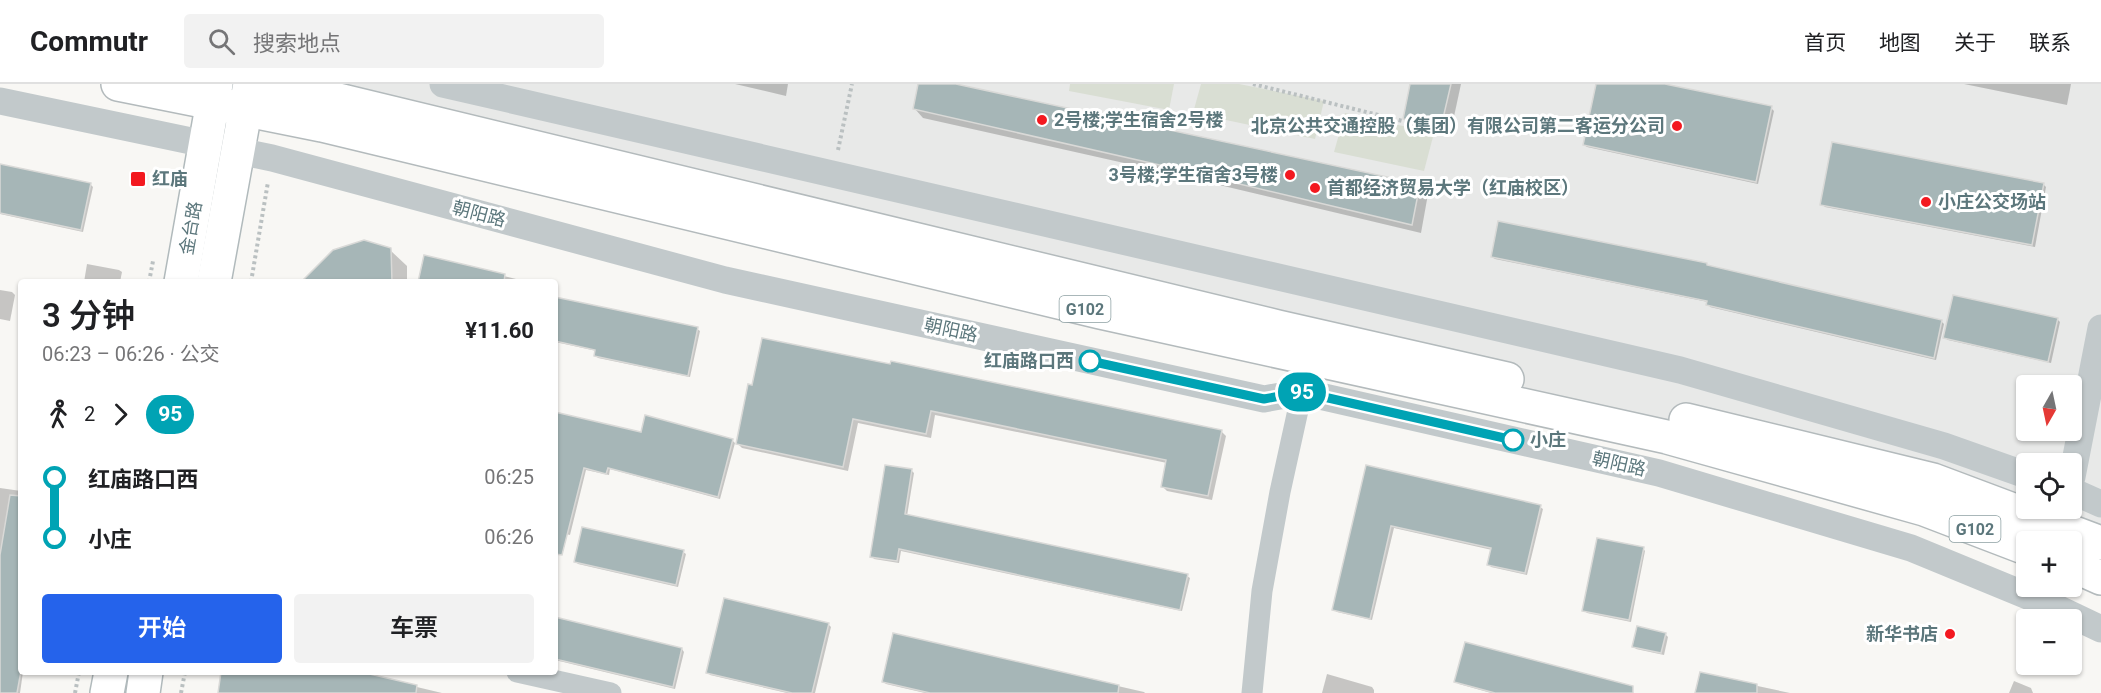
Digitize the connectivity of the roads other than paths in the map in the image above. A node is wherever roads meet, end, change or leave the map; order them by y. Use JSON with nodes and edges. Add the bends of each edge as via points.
{"nodes":[{"id":1,"x":118,"y":84,"type":"edge"},
{"id":2,"x":272,"y":84,"type":"edge"},
{"id":3,"x":443,"y":84,"type":"edge"},
{"id":4,"x":214,"y":94,"type":"edge"},
{"id":5,"x":248,"y":97,"type":"edge"},
{"id":6,"x":0,"y":101,"type":"edge"},
{"id":7,"x":206,"y":144,"type":"junction"},
{"id":8,"x":237,"y":151,"type":"junction"},
{"id":9,"x":182,"y":279,"type":"edge"},
{"id":10,"x":215,"y":279,"type":"edge"},
{"id":11,"x":2101,"y":327,"type":"edge"},
{"id":12,"x":1302,"y":392,"type":"junction"},
{"id":13,"x":1944,"y":446,"type":"junction"},
{"id":14,"x":2077,"y":453,"type":"edge"},
{"id":15,"x":2016,"y":471,"type":"edge"},
{"id":16,"x":1928,"y":494,"type":"junction"},
{"id":17,"x":2082,"y":495,"type":"edge"},
{"id":18,"x":2101,"y":504,"type":"edge"},
{"id":19,"x":2016,"y":542,"type":"edge"},
{"id":20,"x":2101,"y":543,"type":"edge"},
{"id":21,"x":1911,"y":548,"type":"junction"},
{"id":22,"x":2082,"y":569,"type":"edge"},
{"id":23,"x":2101,"y":578,"type":"edge"},
{"id":24,"x":2101,"y":629,"type":"edge"},
{"id":25,"x":110,"y":675,"type":"edge"},
{"id":26,"x":146,"y":675,"type":"edge"},
{"id":27,"x":530,"y":675,"type":"edge"},
{"id":28,"x":107,"y":693,"type":"edge"},
{"id":29,"x":143,"y":693,"type":"edge"},
{"id":30,"x":611,"y":693,"type":"edge"},
{"id":31,"x":1252,"y":693,"type":"edge"}],
"edges":[{"from":1,"to":4,"type":"main road"},
{"from":2,"to":16,"type":"main road","name":"朝阳路","number":"G102","via":[[1278,327],[1693,422]]},
{"from":3,"to":13,"type":"street","via":[[1680,370]]},
{"from":4,"to":5,"type":"main road","name":"朝阳路"},
{"from":4,"to":7,"type":"main road","name":"金台路"},
{"from":5,"to":8,"type":"main road","name":"金台路"},
{"from":5,"to":16,"type":"main road","name":"朝阳路","number":"G102","via":[[322,125],[1100,312]]},
{"from":6,"to":7,"type":"street","name":"朝阳路"},
{"from":7,"to":8,"type":"street","name":"朝阳路"},
{"from":7,"to":9,"type":"main road","name":"金台路"},
{"from":8,"to":10,"type":"main road","name":"金台路"},
{"from":8,"to":12,"type":"street","name":"朝阳路","via":[[725,280],[1264,399]]},
{"from":11,"to":14,"type":"street"},
{"from":12,"to":21,"type":"street","name":"朝阳路","via":[[1659,472]]},
{"from":12,"to":31,"type":"street","via":[[1262,591]]},
{"from":13,"to":15,"type":"street"},
{"from":13,"to":16,"type":"street"},
{"from":16,"to":19,"type":"main road","name":"朝阳路","number":"G102"},
{"from":16,"to":20,"type":"main road","name":"朝阳路","number":"G102"},
{"from":16,"to":21,"type":"street"},
{"from":17,"to":18,"type":"street"},
{"from":21,"to":24,"type":"street","name":"朝阳路"},
{"from":22,"to":23,"type":"main road"},
{"from":25,"to":28,"type":"main road"},
{"from":26,"to":29,"type":"main road"},
{"from":27,"to":30,"type":"street"}]}
